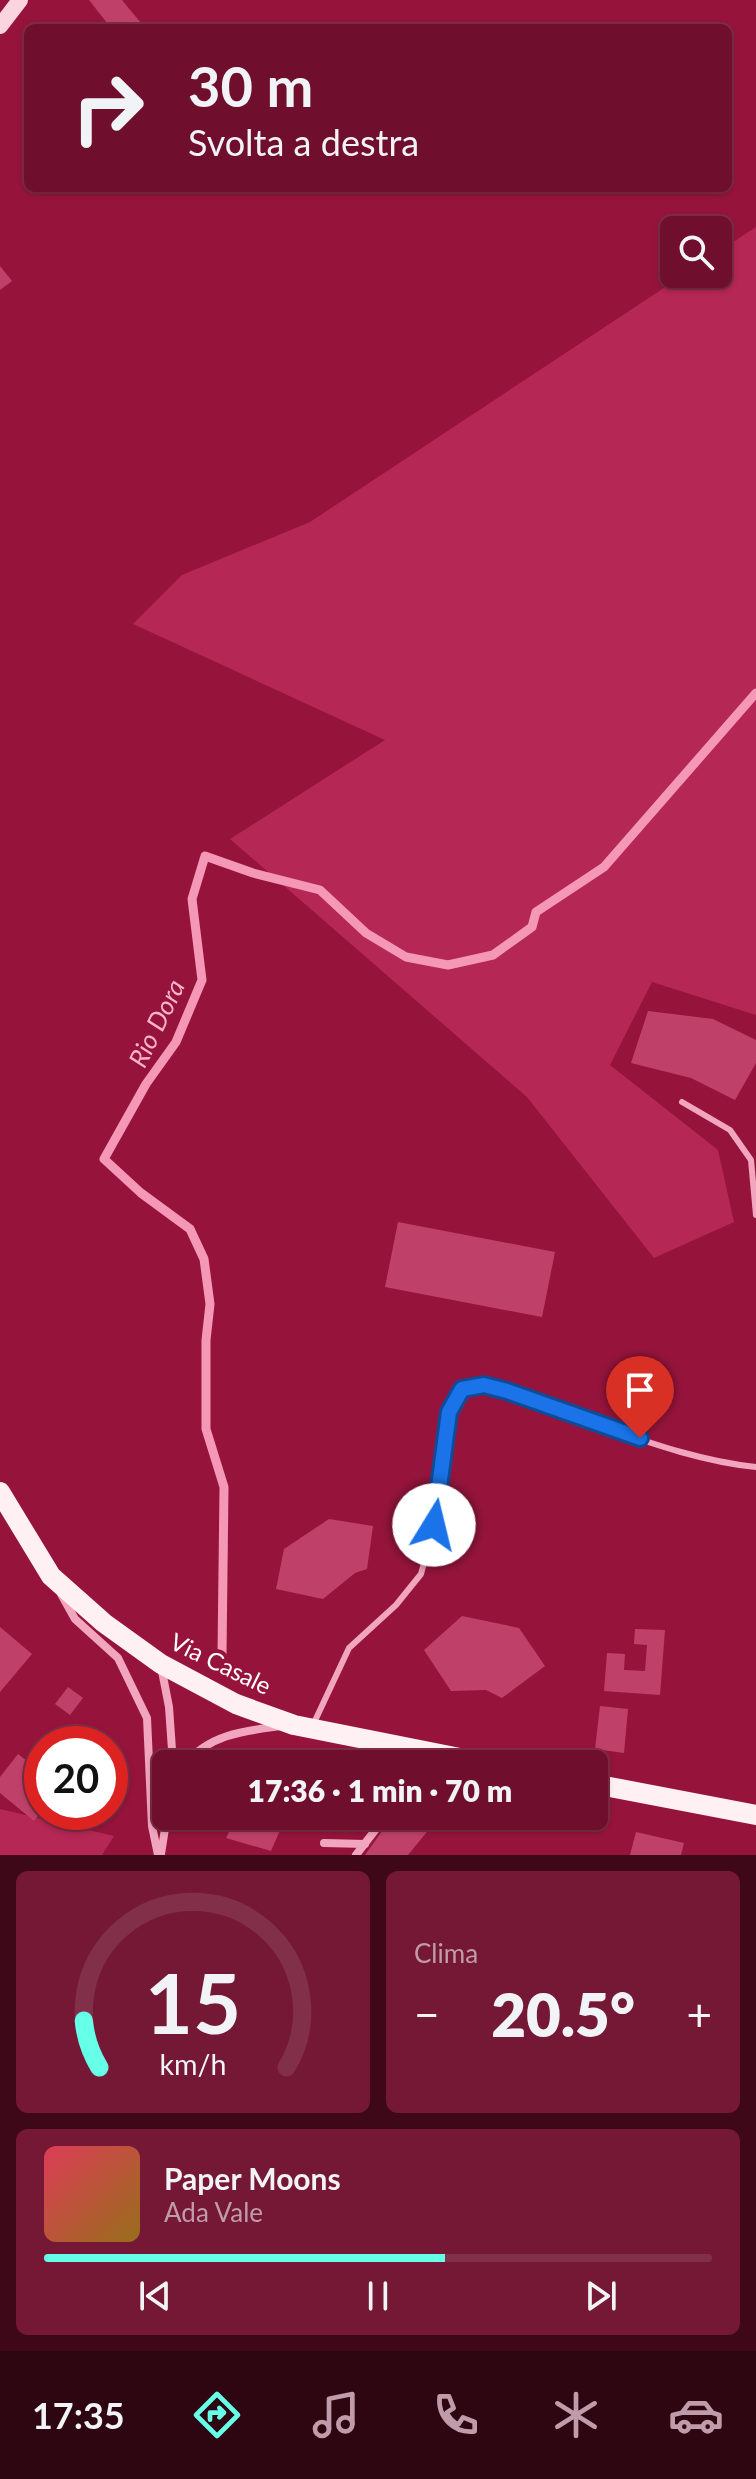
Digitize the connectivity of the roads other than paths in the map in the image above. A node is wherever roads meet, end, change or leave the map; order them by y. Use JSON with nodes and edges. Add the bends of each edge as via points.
{"nodes":[{"id":1,"x":20,"y":0,"type":"edge"},
{"id":2,"x":0,"y":26,"type":"edge"},
{"id":3,"x":682,"y":1102,"type":"dead end"},
{"id":4,"x":756,"y":1215,"type":"edge"},
{"id":5,"x":756,"y":1467,"type":"edge"},
{"id":6,"x":0,"y":1492,"type":"edge"},
{"id":7,"x":51,"y":1576,"type":"junction"},
{"id":8,"x":161,"y":1664,"type":"junction"},
{"id":9,"x":303,"y":1727,"type":"junction"},
{"id":10,"x":172,"y":1750,"type":"edge"},
{"id":11,"x":200,"y":1750,"type":"edge"},
{"id":12,"x":394,"y":1750,"type":"edge"},
{"id":13,"x":608,"y":1787,"type":"edge"},
{"id":14,"x":756,"y":1815,"type":"edge"},
{"id":15,"x":164,"y":1830,"type":"edge"},
{"id":16,"x":376,"y":1830,"type":"edge"},
{"id":17,"x":324,"y":1843,"type":"dead end"},
{"id":18,"x":365,"y":1844,"type":"junction"},
{"id":19,"x":160,"y":1855,"type":"edge"},
{"id":20,"x":356,"y":1855,"type":"edge"}],
"edges":[{"from":1,"to":2,"type":"street"},
{"from":3,"to":4,"type":"lane","via":[[730,1130],[751,1160]]},
{"from":5,"to":9,"type":"lane","via":[[699,1457],[484,1385],[462,1389],[449,1412],[434,1525],[421,1574],[349,1648]]},
{"from":6,"to":7,"type":"main road","name":"Via Casale"},
{"from":7,"to":8,"type":"main road","name":"Via Casale"},
{"from":7,"to":19,"type":"street","via":[[75,1619],[118,1658],[147,1718],[152,1826]]},
{"from":8,"to":9,"type":"main road","name":"Via Casale","via":[[236,1704]]},
{"from":8,"to":10,"type":"street"},
{"from":9,"to":11,"type":"street","via":[[241,1731],[210,1741]]},
{"from":9,"to":12,"type":"main road","name":"Via Casale"},
{"from":13,"to":14,"type":"main road"},
{"from":15,"to":19,"type":"street"},
{"from":16,"to":18,"type":"street"},
{"from":17,"to":18,"type":"street"},
{"from":18,"to":20,"type":"street"}]}
